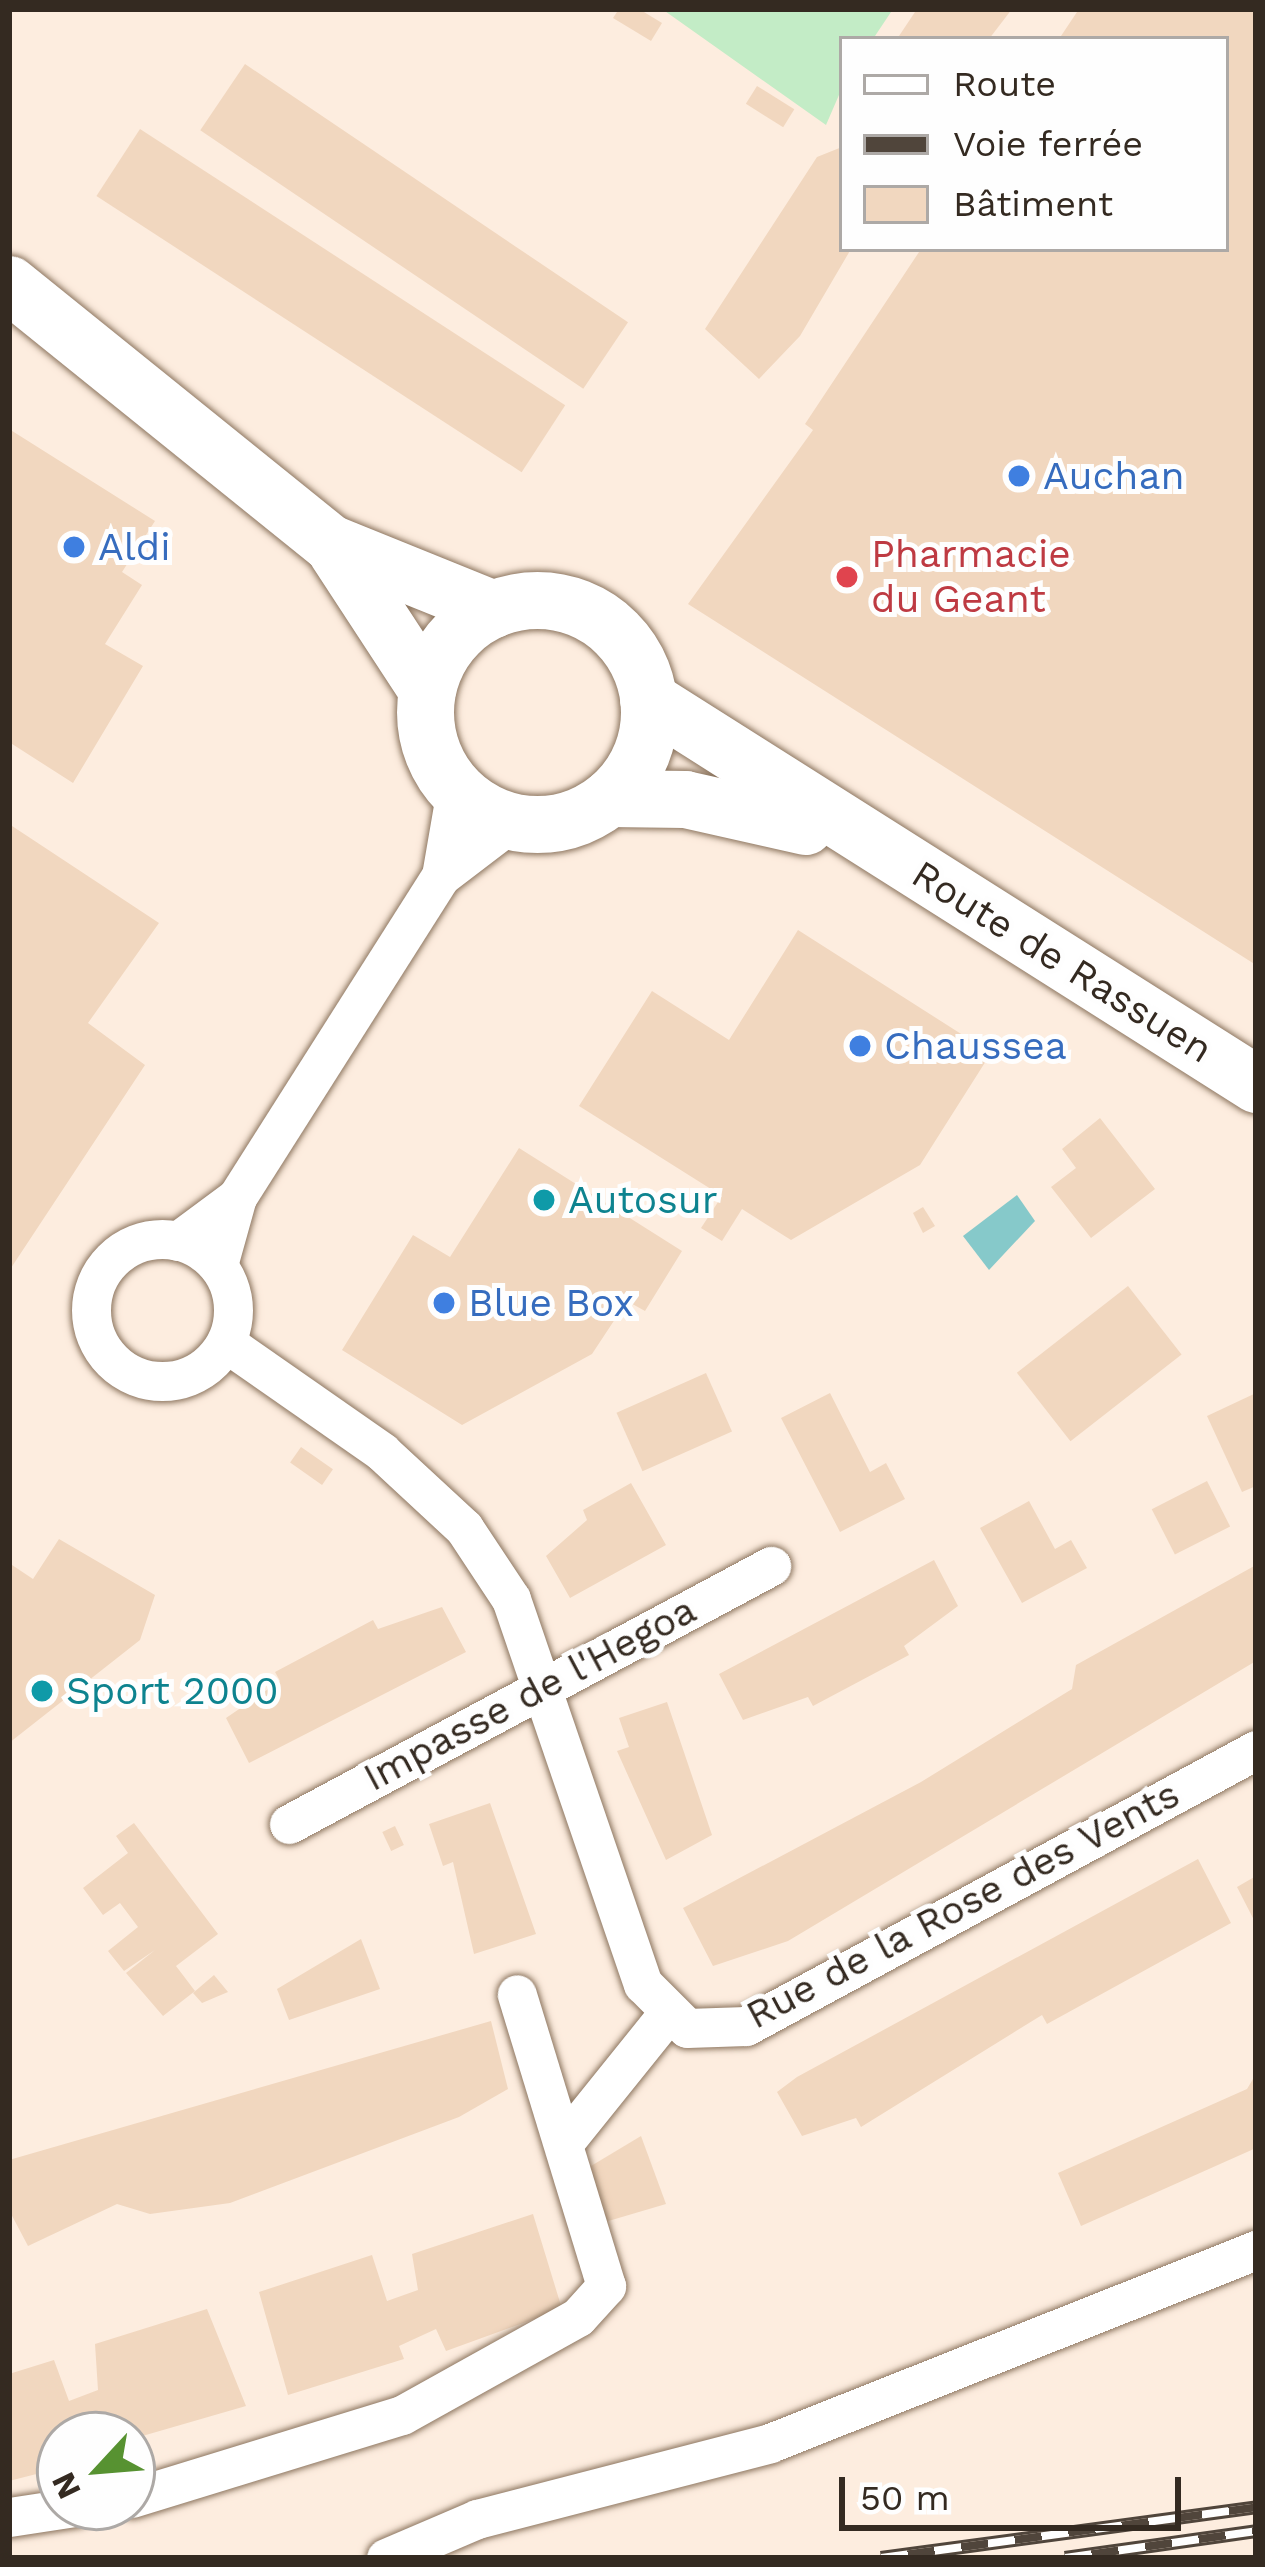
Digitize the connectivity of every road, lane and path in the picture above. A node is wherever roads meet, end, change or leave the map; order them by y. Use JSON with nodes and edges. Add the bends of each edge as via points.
{"nodes":[{"id":1,"x":9,"y":284,"type":"edge"},
{"id":2,"x":330,"y":543,"type":"junction"},
{"id":3,"x":493,"y":609,"type":"junction"},
{"id":4,"x":427,"y":690,"type":"junction"},
{"id":5,"x":648,"y":699,"type":"junction"},
{"id":6,"x":456,"y":789,"type":"junction"},
{"id":7,"x":609,"y":798,"type":"junction"},
{"id":8,"x":512,"y":821,"type":"junction"},
{"id":9,"x":868,"y":842,"type":"junction"},
{"id":10,"x":441,"y":876,"type":"junction"},
{"id":11,"x":1256,"y":1084,"type":"edge"},
{"id":12,"x":237,"y":1197,"type":"junction"},
{"id":13,"x":178,"y":1241,"type":"junction"},
{"id":14,"x":218,"y":1265,"type":"junction"},
{"id":15,"x":226,"y":1342,"type":"junction"},
{"id":16,"x":771,"y":1567,"type":"dead end"},
{"id":17,"x":537,"y":1687,"type":"junction"},
{"id":18,"x":1256,"y":1750,"type":"edge"},
{"id":19,"x":289,"y":1824,"type":"dead end"},
{"id":20,"x":518,"y":1994,"type":"dead end"},
{"id":21,"x":668,"y":2013,"type":"junction"},
{"id":22,"x":566,"y":2140,"type":"junction"},
{"id":23,"x":1256,"y":2250,"type":"edge"},
{"id":24,"x":156,"y":2491,"type":"edge"},
{"id":25,"x":377,"y":2555,"type":"edge"}],
"edges":[{"from":1,"to":2,"type":"main road"},
{"from":2,"to":3,"type":"main road"},
{"from":2,"to":4,"type":"main road"},
{"from":3,"to":4,"type":"main road","via":[[449,643]]},
{"from":3,"to":5,"type":"main road","via":[[546,600],[590,613],[628,646]]},
{"from":4,"to":6,"type":"main road","via":[[431,748]]},
{"from":5,"to":7,"type":"main road","via":[[641,755]]},
{"from":5,"to":9,"type":"main road","name":"Route de Rassuen"},
{"from":6,"to":8,"type":"main road"},
{"from":6,"to":10,"type":"street"},
{"from":7,"to":8,"type":"main road","via":[[562,821]]},
{"from":7,"to":9,"type":"main road","name":"Route de Rassuen","via":[[685,799]]},
{"from":8,"to":10,"type":"street"},
{"from":9,"to":11,"type":"main road","name":"Route de Rassuen"},
{"from":10,"to":12,"type":"street"},
{"from":12,"to":13,"type":"street"},
{"from":12,"to":14,"type":"street"},
{"from":13,"to":14,"type":"street"},
{"from":13,"to":15,"type":"street","via":[[144,1241],[110,1261],[92,1298],[97,1340],[124,1371],[164,1382],[205,1368]]},
{"from":14,"to":15,"type":"street","via":[[234,1309]]},
{"from":15,"to":17,"type":"street","via":[[382,1452],[464,1528],[511,1599]]},
{"from":16,"to":17,"type":"street","name":"Impasse de l'Hegoa"},
{"from":17,"to":19,"type":"street","name":"Impasse de l'Hegoa"},
{"from":17,"to":21,"type":"street","via":[[619,1930]]},
{"from":18,"to":21,"type":"street","name":"Rue de la Rose des Vents","via":[[746,2026],[688,2028]]},
{"from":20,"to":22,"type":"street"},
{"from":21,"to":22,"type":"street"},
{"from":22,"to":24,"type":"street","via":[[606,2286],[578,2317],[402,2415]]},
{"from":23,"to":25,"type":"street","via":[[770,2444]]}]}
